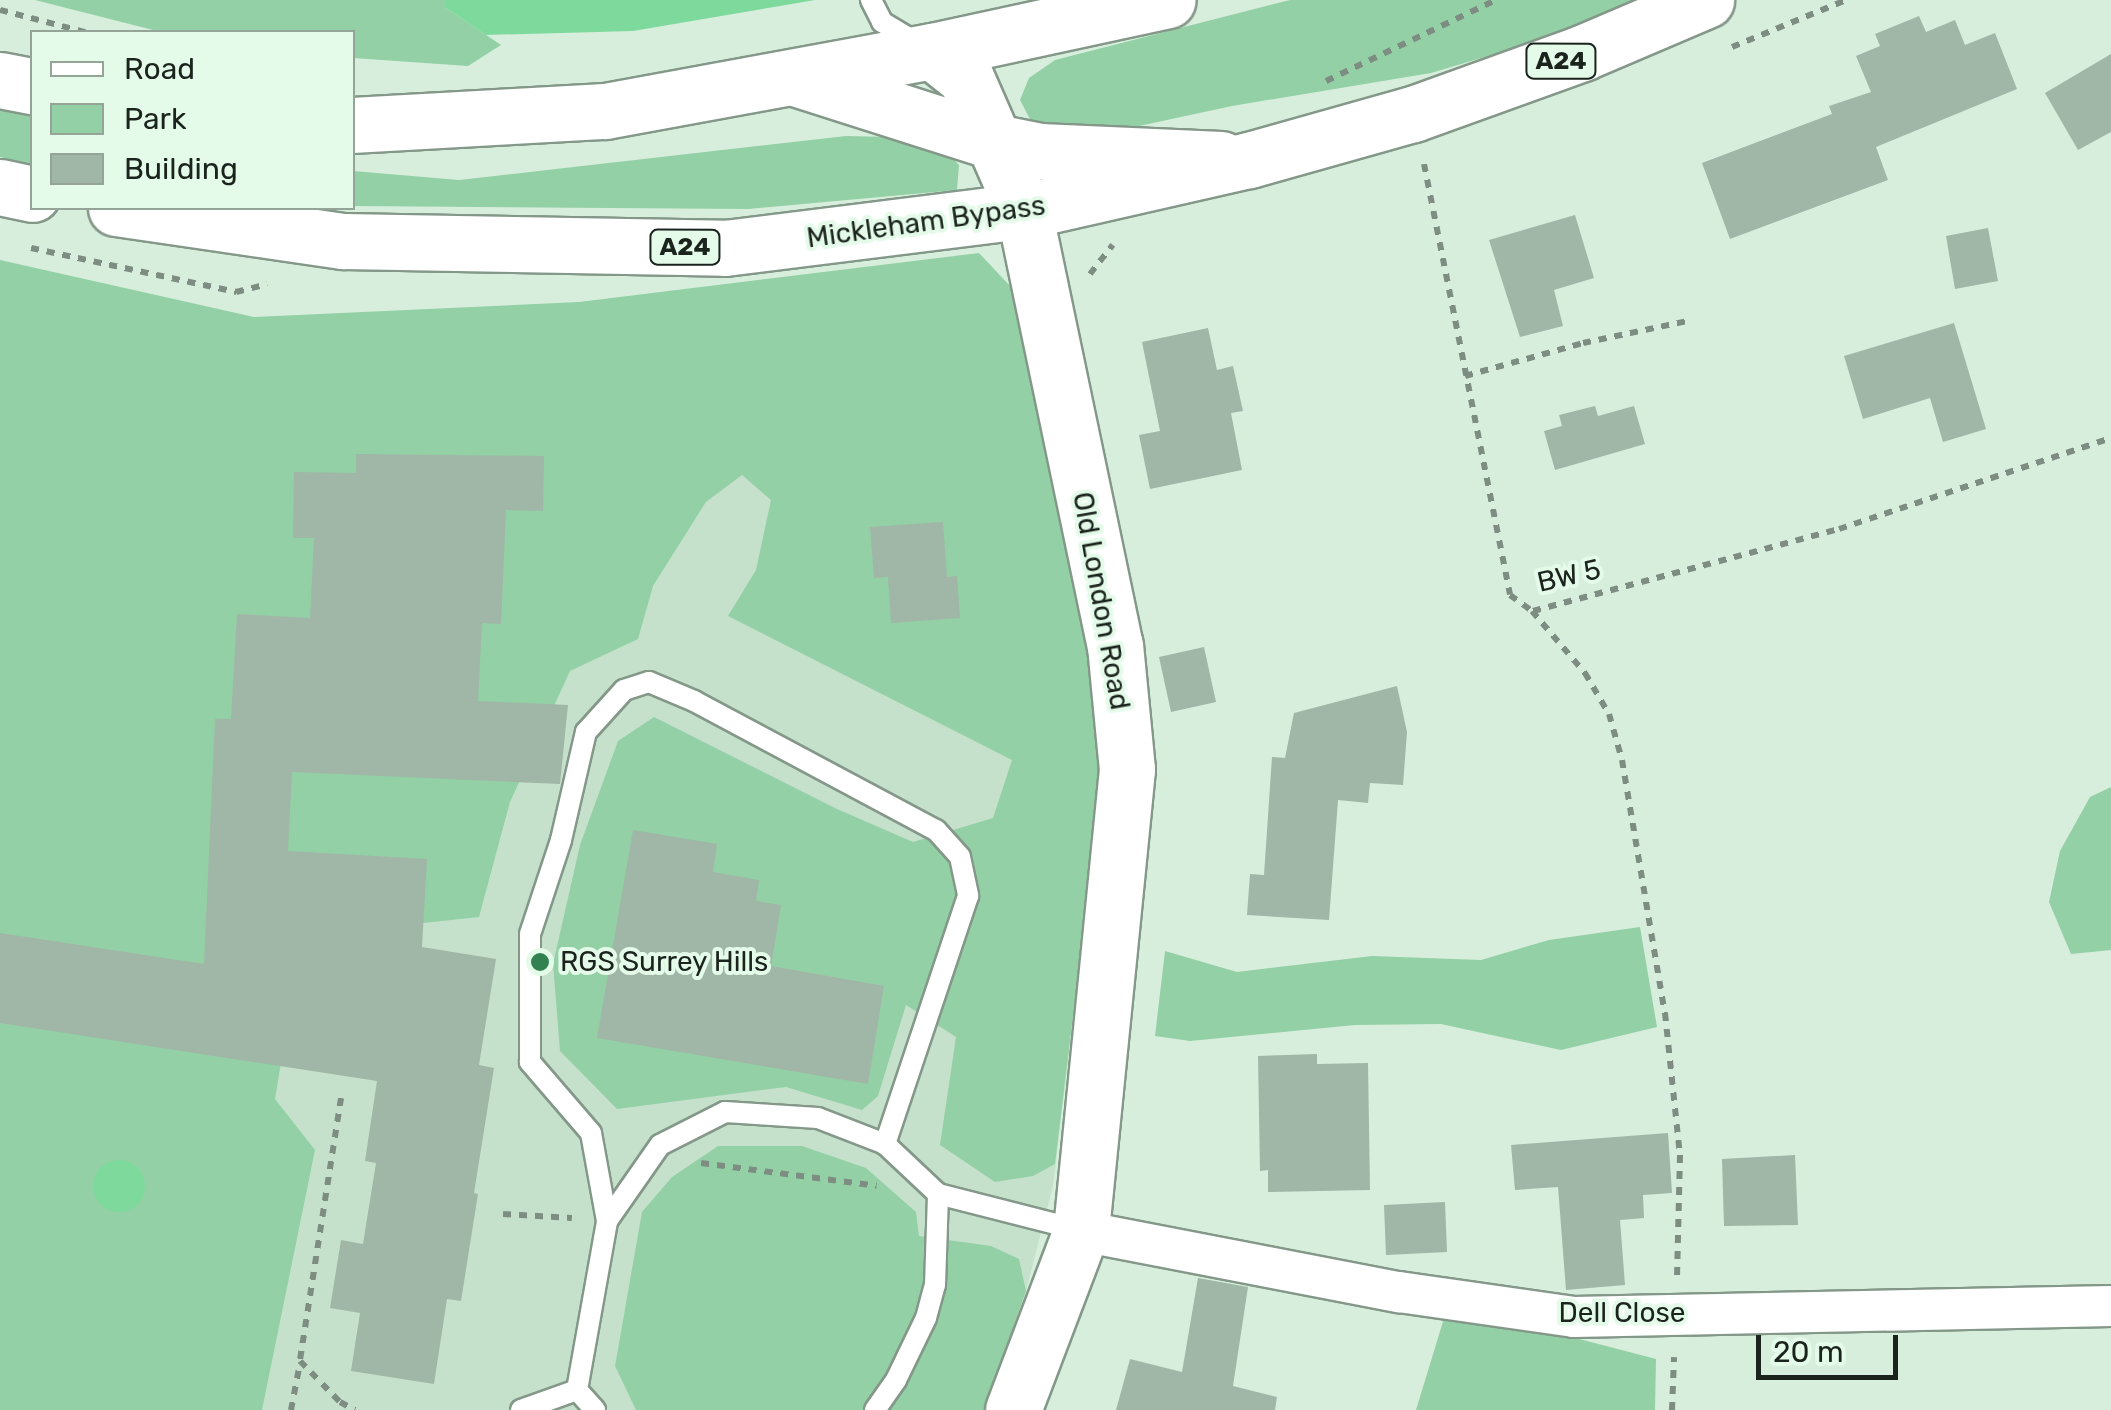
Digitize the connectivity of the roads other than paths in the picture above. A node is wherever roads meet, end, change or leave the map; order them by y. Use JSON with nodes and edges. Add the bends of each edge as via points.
{"nodes":[{"id":1,"x":871,"y":0,"type":"edge"},
{"id":2,"x":1168,"y":0,"type":"edge"},
{"id":3,"x":1706,"y":0,"type":"edge"},
{"id":4,"x":932,"y":51,"type":"junction"},
{"id":5,"x":796,"y":78,"type":"junction"},
{"id":6,"x":0,"y":80,"type":"edge"},
{"id":7,"x":30,"y":86,"type":"edge"},
{"id":8,"x":355,"y":124,"type":"edge"},
{"id":9,"x":995,"y":142,"type":"junction"},
{"id":10,"x":1249,"y":160,"type":"junction"},
{"id":11,"x":0,"y":187,"type":"edge"},
{"id":12,"x":30,"y":194,"type":"edge"},
{"id":13,"x":130,"y":210,"type":"edge"},
{"id":14,"x":1024,"y":211,"type":"junction"},
{"id":15,"x":886,"y":1144,"type":"junction"},
{"id":16,"x":938,"y":1194,"type":"junction"},
{"id":17,"x":607,"y":1220,"type":"junction"},
{"id":18,"x":1081,"y":1231,"type":"junction"},
{"id":19,"x":2111,"y":1306,"type":"edge"},
{"id":20,"x":578,"y":1390,"type":"junction"},
{"id":21,"x":521,"y":1410,"type":"edge"},
{"id":22,"x":595,"y":1410,"type":"edge"},
{"id":23,"x":875,"y":1410,"type":"edge"},
{"id":24,"x":1012,"y":1410,"type":"edge"}],
"edges":[{"from":1,"to":4,"type":"lane","via":[[882,22]]},
{"from":2,"to":4,"type":"main road"},
{"from":3,"to":10,"type":"main road","name":"Mickleham Bypass","number":"A24","via":[[1413,114]]},
{"from":4,"to":5,"type":"main road"},
{"from":4,"to":9,"type":"main road","name":"Old London Road","via":[[966,78]]},
{"from":5,"to":8,"type":"main road","via":[[605,112]]},
{"from":5,"to":9,"type":"main road"},
{"from":6,"to":7,"type":"main road"},
{"from":9,"to":10,"type":"main road","via":[[1040,151]]},
{"from":9,"to":14,"type":"main road","name":"Old London Road"},
{"from":10,"to":14,"type":"main road","name":"Mickleham Bypass","number":"A24"},
{"from":11,"to":12,"type":"main road"},
{"from":13,"to":14,"type":"main road","name":"Mickleham Bypass","number":"A24","via":[[343,241],[725,248]]},
{"from":14,"to":18,"type":"main road","name":"Old London Road","via":[[1115,645],[1126,770]]},
{"from":15,"to":16,"type":"lane"},
{"from":15,"to":17,"type":"lane","via":[[818,1118],[725,1112],[660,1145]]},
{"from":15,"to":17,"type":"lane","via":[[968,896],[960,857],[936,830],[858,786],[649,682],[624,690],[586,732],[530,934],[530,1062],[591,1133]]},
{"from":16,"to":18,"type":"lane"},
{"from":16,"to":23,"type":"lane","via":[[935,1285],[926,1318]]},
{"from":17,"to":20,"type":"lane"},
{"from":18,"to":19,"type":"street","name":"Dell Close","via":[[1399,1292],[1574,1317]]},
{"from":18,"to":24,"type":"main road","name":"Old London Road"},
{"from":20,"to":21,"type":"lane"},
{"from":20,"to":22,"type":"lane"}]}
